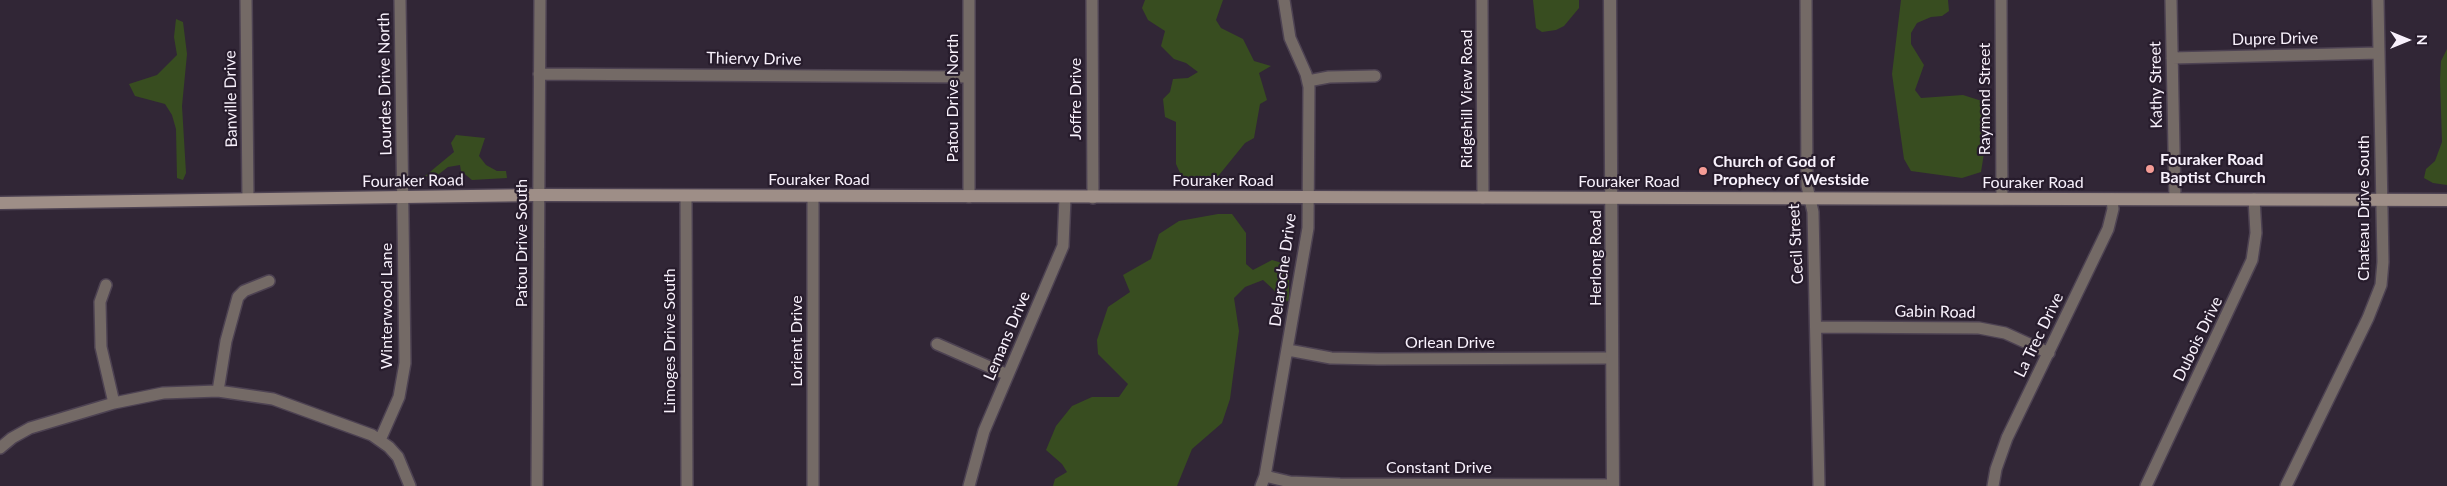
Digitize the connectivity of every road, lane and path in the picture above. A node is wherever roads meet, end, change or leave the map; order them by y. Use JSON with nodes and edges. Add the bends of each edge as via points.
{"nodes":[{"id":1,"x":246,"y":0,"type":"edge"},
{"id":2,"x":400,"y":0,"type":"edge"},
{"id":3,"x":540,"y":0,"type":"edge"},
{"id":4,"x":969,"y":0,"type":"edge"},
{"id":5,"x":1092,"y":0,"type":"edge"},
{"id":6,"x":1284,"y":0,"type":"edge"},
{"id":7,"x":1482,"y":0,"type":"edge"},
{"id":8,"x":1610,"y":0,"type":"edge"},
{"id":9,"x":1806,"y":0,"type":"edge"},
{"id":10,"x":2001,"y":0,"type":"edge"},
{"id":11,"x":2171,"y":0,"type":"edge"},
{"id":12,"x":2378,"y":0,"type":"edge"},
{"id":13,"x":2379,"y":53,"type":"junction"},
{"id":14,"x":2172,"y":58,"type":"junction"},
{"id":15,"x":539,"y":74,"type":"junction"},
{"id":16,"x":1375,"y":76,"type":"dead end"},
{"id":17,"x":969,"y":77,"type":"junction"},
{"id":18,"x":1308,"y":81,"type":"junction"},
{"id":19,"x":538,"y":195,"type":"junction"},
{"id":20,"x":686,"y":196,"type":"junction"},
{"id":21,"x":813,"y":196,"type":"junction"},
{"id":22,"x":969,"y":196,"type":"junction"},
{"id":23,"x":1308,"y":197,"type":"junction"},
{"id":24,"x":248,"y":198,"type":"junction"},
{"id":25,"x":403,"y":198,"type":"junction"},
{"id":26,"x":1065,"y":198,"type":"junction"},
{"id":27,"x":1093,"y":198,"type":"junction"},
{"id":28,"x":1483,"y":198,"type":"junction"},
{"id":29,"x":1612,"y":198,"type":"junction"},
{"id":30,"x":1810,"y":199,"type":"junction"},
{"id":31,"x":2002,"y":199,"type":"junction"},
{"id":32,"x":2112,"y":199,"type":"junction"},
{"id":33,"x":2175,"y":199,"type":"junction"},
{"id":34,"x":2254,"y":199,"type":"junction"},
{"id":35,"x":2382,"y":199,"type":"junction"},
{"id":36,"x":2447,"y":200,"type":"edge"},
{"id":37,"x":0,"y":203,"type":"edge"},
{"id":38,"x":269,"y":281,"type":"dead end"},
{"id":39,"x":106,"y":285,"type":"dead end"},
{"id":40,"x":1816,"y":327,"type":"junction"},
{"id":41,"x":937,"y":344,"type":"dead end"},
{"id":42,"x":1288,"y":350,"type":"junction"},
{"id":43,"x":2049,"y":353,"type":"junction"},
{"id":44,"x":1612,"y":358,"type":"junction"},
{"id":45,"x":1008,"y":375,"type":"junction"},
{"id":46,"x":218,"y":390,"type":"junction"},
{"id":47,"x":114,"y":403,"type":"junction"},
{"id":48,"x":380,"y":440,"type":"junction"},
{"id":49,"x":2,"y":441,"type":"edge"},
{"id":50,"x":1263,"y":481,"type":"edge"},
{"id":51,"x":410,"y":486,"type":"edge"},
{"id":52,"x":537,"y":486,"type":"edge"},
{"id":53,"x":687,"y":486,"type":"edge"},
{"id":54,"x":813,"y":486,"type":"edge"},
{"id":55,"x":969,"y":486,"type":"edge"},
{"id":56,"x":1613,"y":486,"type":"edge"},
{"id":57,"x":1819,"y":486,"type":"edge"},
{"id":58,"x":1993,"y":486,"type":"edge"},
{"id":59,"x":2146,"y":486,"type":"edge"},
{"id":60,"x":2286,"y":486,"type":"edge"}],
"edges":[{"from":1,"to":24,"type":"street","name":"Banville Drive"},
{"from":2,"to":25,"type":"street","name":"Lourdes Drive North"},
{"from":3,"to":15,"type":"street","name":"Patou Drive South"},
{"from":4,"to":17,"type":"street","name":"Patou Drive North"},
{"from":5,"to":27,"type":"street","name":"Joffre Drive"},
{"from":6,"to":18,"type":"street","name":"Delaroche Drive","via":[[1290,38]]},
{"from":7,"to":28,"type":"street","name":"Ridgehill View Road"},
{"from":8,"to":29,"type":"street","name":"Herlong Road"},
{"from":9,"to":30,"type":"street","name":"Cecil Street","via":[[1807,186]]},
{"from":10,"to":31,"type":"street","name":"Raymond Street"},
{"from":11,"to":14,"type":"street","name":"Kathy Street"},
{"from":12,"to":13,"type":"street","name":"Chateau Drive South"},
{"from":13,"to":14,"type":"street","name":"Dupre Drive"},
{"from":13,"to":35,"type":"street","name":"Chateau Drive South"},
{"from":14,"to":33,"type":"street","name":"Kathy Street"},
{"from":15,"to":17,"type":"street","name":"Thiervy Drive"},
{"from":15,"to":19,"type":"street","name":"Patou Drive South"},
{"from":16,"to":18,"type":"street"},
{"from":17,"to":22,"type":"street","name":"Patou Drive North"},
{"from":18,"to":23,"type":"street","name":"Delaroche Drive"},
{"from":19,"to":20,"type":"main road","name":"Fouraker Road"},
{"from":19,"to":25,"type":"main road","name":"Fouraker Road"},
{"from":19,"to":52,"type":"street","name":"Patou Drive South"},
{"from":20,"to":21,"type":"main road","name":"Fouraker Road"},
{"from":20,"to":53,"type":"street","name":"Limoges Drive South"},
{"from":21,"to":22,"type":"main road","name":"Fouraker Road"},
{"from":21,"to":54,"type":"street","name":"Lorient Drive"},
{"from":22,"to":26,"type":"main road","name":"Fouraker Road"},
{"from":23,"to":27,"type":"main road","name":"Fouraker Road"},
{"from":23,"to":28,"type":"main road","name":"Fouraker Road"},
{"from":23,"to":42,"type":"street","name":"Delaroche Drive","via":[[1308,228]]},
{"from":24,"to":25,"type":"main road","name":"Fouraker Road"},
{"from":24,"to":37,"type":"main road","name":"Fouraker Road"},
{"from":25,"to":48,"type":"street","name":"Winterwood Lane","via":[[405,363],[399,397]]},
{"from":26,"to":27,"type":"main road","name":"Fouraker Road"},
{"from":26,"to":45,"type":"street","name":"Lemans Drive","via":[[1063,246]]},
{"from":28,"to":29,"type":"main road","name":"Fouraker Road"},
{"from":29,"to":30,"type":"main road","name":"Fouraker Road"},
{"from":29,"to":44,"type":"street","name":"Herlong Road"},
{"from":30,"to":31,"type":"main road","name":"Fouraker Road"},
{"from":30,"to":40,"type":"street","name":"Cecil Street"},
{"from":31,"to":32,"type":"main road","name":"Fouraker Road"},
{"from":32,"to":33,"type":"main road","name":"Fouraker Road"},
{"from":32,"to":43,"type":"street","name":"La Trec Drive","via":[[2108,229]]},
{"from":33,"to":34,"type":"main road","name":"Fouraker Road"},
{"from":34,"to":35,"type":"main road","name":"Fouraker Road"},
{"from":34,"to":59,"type":"street","name":"Dubois Drive","via":[[2256,233],[2252,260]]},
{"from":35,"to":36,"type":"main road","name":"Fouraker Road"},
{"from":35,"to":60,"type":"street","name":"Chateau Drive South","via":[[2383,262],[2378,296]]},
{"from":38,"to":46,"type":"street","via":[[244,291],[238,297]]},
{"from":39,"to":47,"type":"street","via":[[100,302],[101,347]]},
{"from":40,"to":43,"type":"street","name":"Gabin Road","via":[[1979,328],[2005,333]]},
{"from":40,"to":57,"type":"street","name":"Cecil Street"},
{"from":41,"to":45,"type":"street"},
{"from":42,"to":44,"type":"street","name":"Orlean Drive","via":[[1331,358]]},
{"from":42,"to":50,"type":"street","name":"Delaroche Drive"},
{"from":43,"to":58,"type":"street","name":"La Trec Drive","via":[[2007,438]]},
{"from":44,"to":56,"type":"street","name":"Herlong Road"},
{"from":45,"to":55,"type":"street","name":"Lemans Drive","via":[[984,431]]},
{"from":46,"to":47,"type":"street","via":[[163,393]]},
{"from":46,"to":48,"type":"street","via":[[273,399]]},
{"from":47,"to":49,"type":"street","via":[[30,428]]},
{"from":48,"to":51,"type":"street","via":[[398,457]]},
{"from":50,"to":56,"type":"street","name":"Constant Drive"}]}
